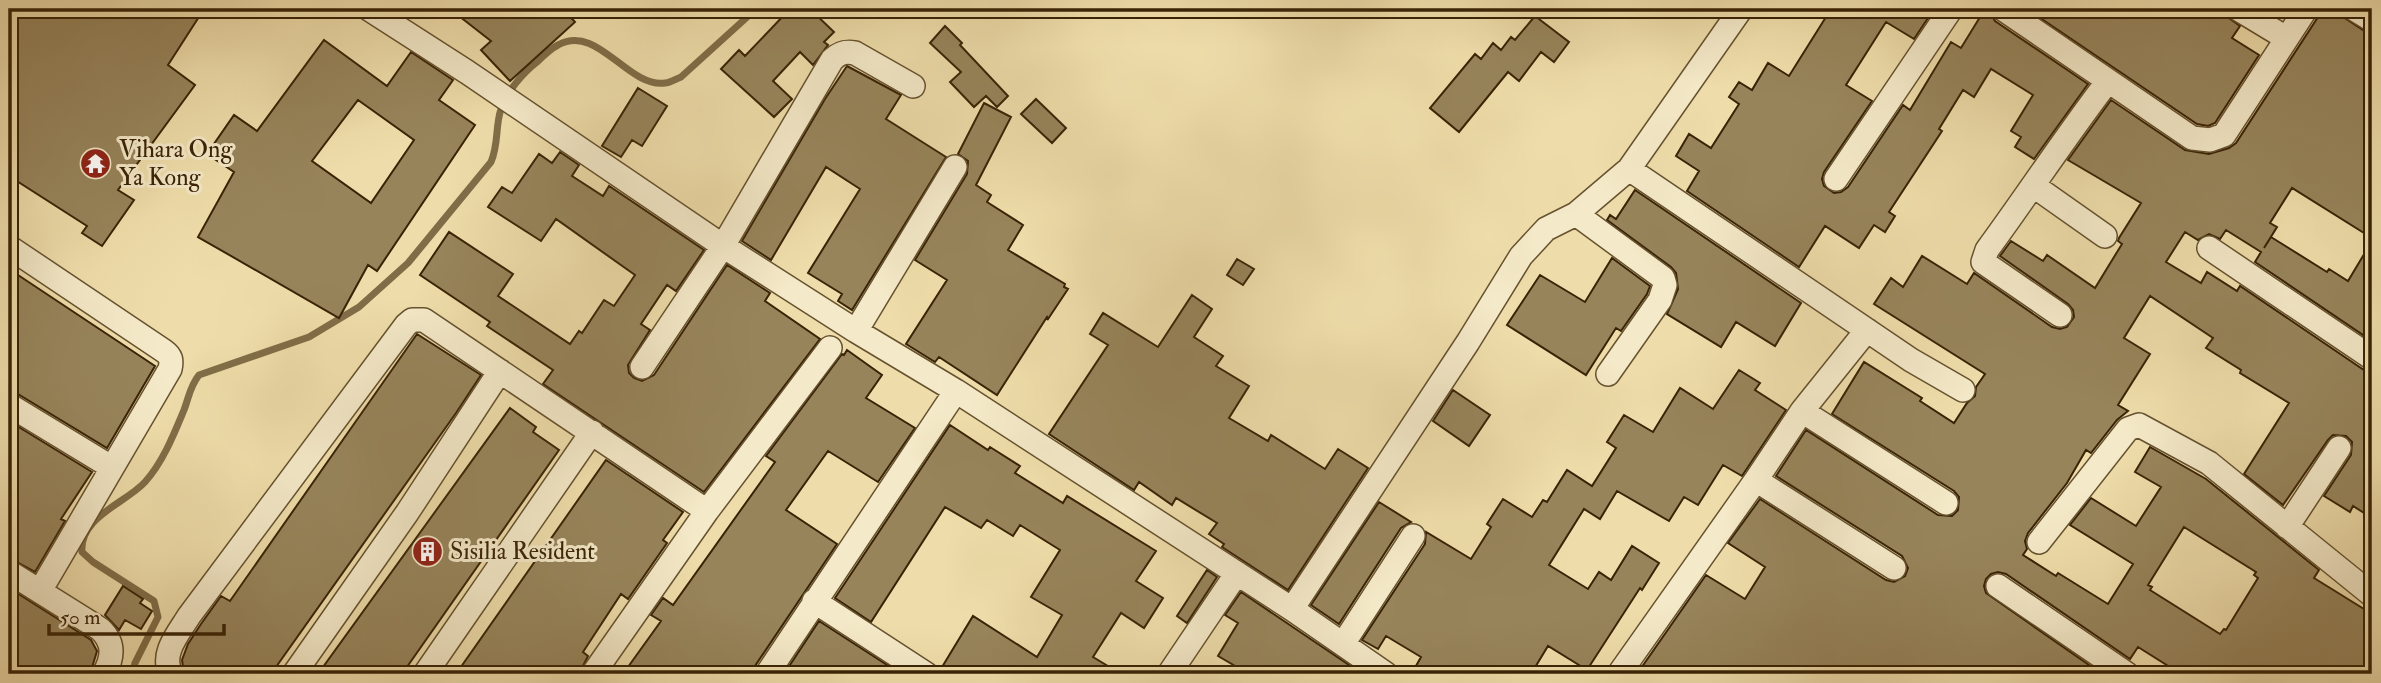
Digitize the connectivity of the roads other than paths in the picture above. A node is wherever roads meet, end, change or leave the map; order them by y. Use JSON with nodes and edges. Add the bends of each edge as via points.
{"nodes":[{"id":1,"x":369,"y":9,"type":"edge"},
{"id":2,"x":1951,"y":9,"type":"edge"},
{"id":3,"x":2003,"y":9,"type":"edge"},
{"id":4,"x":2238,"y":9,"type":"edge"},
{"id":5,"x":2306,"y":9,"type":"edge"},
{"id":6,"x":2354,"y":9,"type":"edge"},
{"id":7,"x":1736,"y":11,"type":"edge"},
{"id":8,"x":2372,"y":20,"type":"edge"},
{"id":9,"x":2286,"y":38,"type":"junction"},
{"id":10,"x":2108,"y":81,"type":"junction"},
{"id":11,"x":913,"y":86,"type":"dead end"},
{"id":12,"x":955,"y":167,"type":"dead end"},
{"id":13,"x":1629,"y":169,"type":"junction"},
{"id":14,"x":1836,"y":179,"type":"dead end"},
{"id":15,"x":2034,"y":187,"type":"junction"},
{"id":16,"x":1576,"y":214,"type":"junction"},
{"id":17,"x":2105,"y":236,"type":"dead end"},
{"id":18,"x":723,"y":246,"type":"junction"},
{"id":19,"x":9,"y":247,"type":"edge"},
{"id":20,"x":2209,"y":248,"type":"dead end"},
{"id":21,"x":2060,"y":314,"type":"dead end"},
{"id":22,"x":1867,"y":330,"type":"junction"},
{"id":23,"x":856,"y":331,"type":"junction"},
{"id":24,"x":830,"y":348,"type":"dead end"},
{"id":25,"x":2372,"y":358,"type":"edge"},
{"id":26,"x":642,"y":367,"type":"dead end"},
{"id":27,"x":500,"y":371,"type":"junction"},
{"id":28,"x":1608,"y":374,"type":"dead end"},
{"id":29,"x":1962,"y":390,"type":"dead end"},
{"id":30,"x":956,"y":391,"type":"junction"},
{"id":31,"x":9,"y":405,"type":"edge"},
{"id":32,"x":1802,"y":411,"type":"junction"},
{"id":33,"x":592,"y":432,"type":"junction"},
{"id":34,"x":2339,"y":448,"type":"dead end"},
{"id":35,"x":111,"y":467,"type":"junction"},
{"id":36,"x":1756,"y":480,"type":"junction"},
{"id":37,"x":1946,"y":503,"type":"dead end"},
{"id":38,"x":706,"y":511,"type":"junction"},
{"id":39,"x":2287,"y":527,"type":"junction"},
{"id":40,"x":1413,"y":536,"type":"dead end"},
{"id":41,"x":2039,"y":542,"type":"dead end"},
{"id":42,"x":1894,"y":568,"type":"dead end"},
{"id":43,"x":9,"y":572,"type":"edge"},
{"id":44,"x":1237,"y":573,"type":"junction"},
{"id":45,"x":1998,"y":586,"type":"dead end"},
{"id":46,"x":40,"y":591,"type":"junction"},
{"id":47,"x":2372,"y":594,"type":"edge"},
{"id":48,"x":814,"y":601,"type":"junction"},
{"id":49,"x":1292,"y":609,"type":"junction"},
{"id":50,"x":1343,"y":644,"type":"junction"},
{"id":51,"x":104,"y":674,"type":"edge"},
{"id":52,"x":171,"y":674,"type":"edge"},
{"id":53,"x":294,"y":674,"type":"edge"},
{"id":54,"x":425,"y":674,"type":"edge"},
{"id":55,"x":593,"y":674,"type":"edge"},
{"id":56,"x":767,"y":674,"type":"edge"},
{"id":57,"x":926,"y":674,"type":"edge"},
{"id":58,"x":1169,"y":674,"type":"edge"},
{"id":59,"x":1386,"y":674,"type":"edge"},
{"id":60,"x":1619,"y":674,"type":"edge"},
{"id":61,"x":2127,"y":674,"type":"edge"}],
"edges":[{"from":1,"to":18,"type":"street"},
{"from":2,"to":14,"type":"street"},
{"from":3,"to":10,"type":"street"},
{"from":4,"to":9,"type":"street"},
{"from":5,"to":9,"type":"street"},
{"from":6,"to":8,"type":"street"},
{"from":7,"to":13,"type":"street"},
{"from":9,"to":10,"type":"street","via":[[2224,135],[2210,141],[2192,138]]},
{"from":10,"to":15,"type":"street"},
{"from":11,"to":18,"type":"street","via":[[855,53],[838,54]]},
{"from":12,"to":23,"type":"street"},
{"from":13,"to":16,"type":"street"},
{"from":13,"to":22,"type":"street"},
{"from":15,"to":17,"type":"street"},
{"from":15,"to":21,"type":"street","via":[[1986,250],[1983,262]]},
{"from":16,"to":28,"type":"street","via":[[1663,278],[1665,285],[1660,300]]},
{"from":16,"to":49,"type":"street","via":[[1546,229],[1521,256]]},
{"from":18,"to":23,"type":"street"},
{"from":18,"to":26,"type":"street"},
{"from":19,"to":35,"type":"street","via":[[170,355],[170,369]]},
{"from":20,"to":25,"type":"street"},
{"from":22,"to":29,"type":"street"},
{"from":22,"to":32,"type":"street"},
{"from":23,"to":30,"type":"street"},
{"from":24,"to":38,"type":"street"},
{"from":27,"to":33,"type":"street"},
{"from":27,"to":52,"type":"street","via":[[424,320],[412,320],[189,616],[167,653]]},
{"from":27,"to":53,"type":"street"},
{"from":30,"to":44,"type":"street"},
{"from":30,"to":48,"type":"street"},
{"from":31,"to":35,"type":"street"},
{"from":32,"to":36,"type":"street"},
{"from":32,"to":37,"type":"street"},
{"from":33,"to":38,"type":"street"},
{"from":33,"to":54,"type":"street"},
{"from":34,"to":39,"type":"street"},
{"from":35,"to":46,"type":"street"},
{"from":36,"to":42,"type":"street"},
{"from":36,"to":60,"type":"street"},
{"from":38,"to":55,"type":"street"},
{"from":39,"to":41,"type":"street","via":[[2209,463],[2139,425],[2128,429]]},
{"from":39,"to":47,"type":"street"},
{"from":40,"to":50,"type":"street"},
{"from":43,"to":46,"type":"street"},
{"from":44,"to":49,"type":"street"},
{"from":44,"to":58,"type":"street"},
{"from":45,"to":61,"type":"street"},
{"from":46,"to":51,"type":"street","via":[[108,636],[112,654]]},
{"from":48,"to":56,"type":"street"},
{"from":48,"to":57,"type":"street"},
{"from":49,"to":50,"type":"street"},
{"from":50,"to":59,"type":"street"}]}
